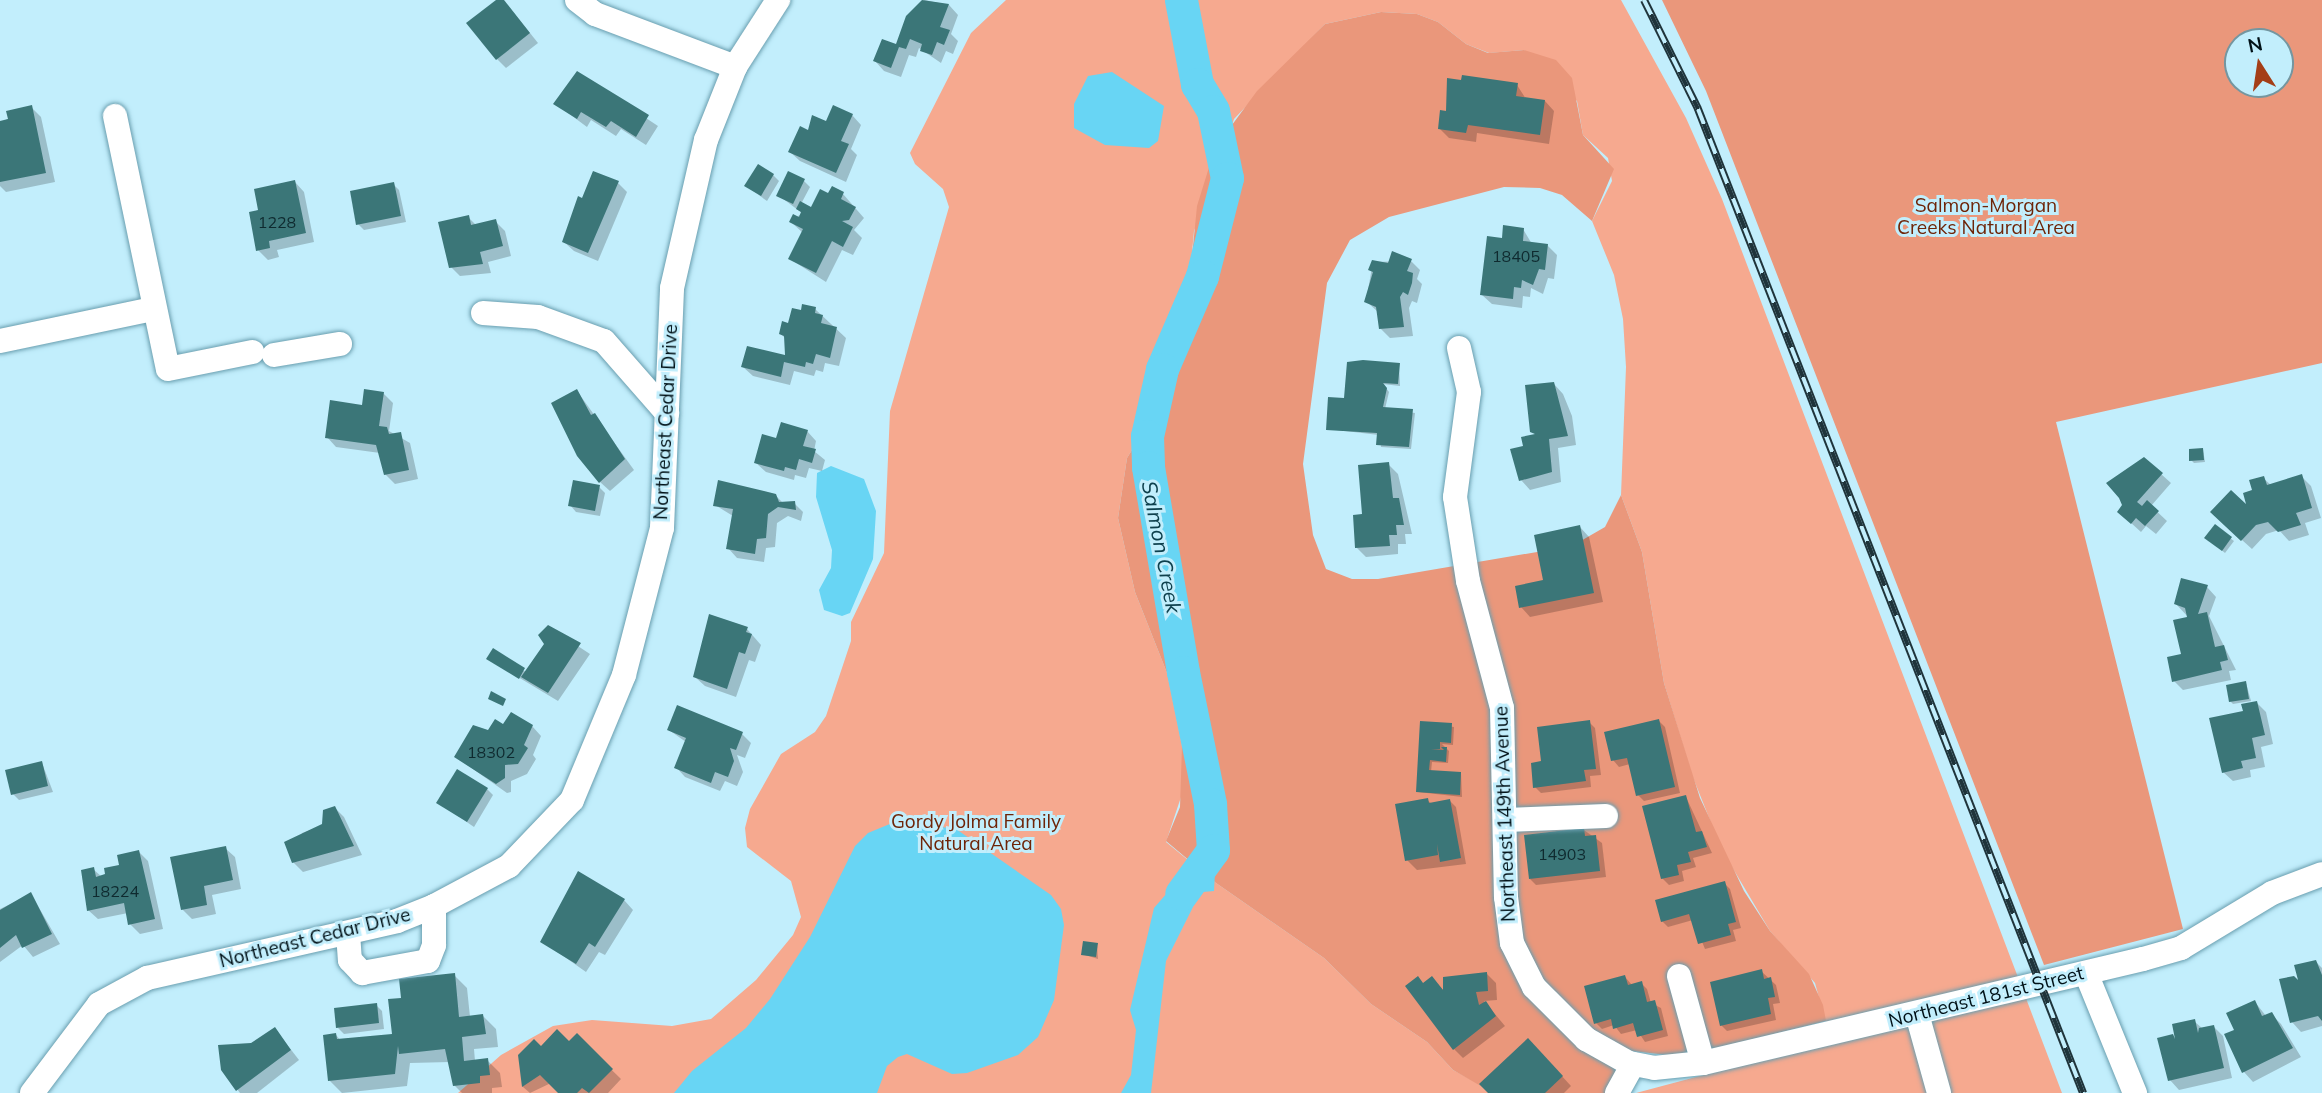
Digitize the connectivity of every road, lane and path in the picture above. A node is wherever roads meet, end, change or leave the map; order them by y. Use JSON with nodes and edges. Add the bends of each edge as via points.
{"nodes":[{"id":1,"x":577,"y":0,"type":"edge"},
{"id":2,"x":778,"y":0,"type":"edge"},
{"id":3,"x":735,"y":67,"type":"junction"},
{"id":4,"x":115,"y":116,"type":"dead end"},
{"id":5,"x":153,"y":309,"type":"junction"},
{"id":6,"x":483,"y":313,"type":"dead end"},
{"id":7,"x":0,"y":341,"type":"edge"},
{"id":8,"x":341,"y":344,"type":"dead end"},
{"id":9,"x":1459,"y":348,"type":"dead end"},
{"id":10,"x":667,"y":413,"type":"junction"},
{"id":11,"x":1606,"y":816,"type":"dead end"},
{"id":12,"x":1506,"y":820,"type":"junction"},
{"id":13,"x":2322,"y":874,"type":"edge"},
{"id":14,"x":434,"y":906,"type":"junction"},
{"id":15,"x":348,"y":933,"type":"junction"},
{"id":16,"x":2086,"y":972,"type":"junction"},
{"id":17,"x":1679,"y":976,"type":"dead end"},
{"id":18,"x":1917,"y":1014,"type":"junction"},
{"id":19,"x":1703,"y":1063,"type":"junction"},
{"id":20,"x":1633,"y":1064,"type":"junction"},
{"id":21,"x":32,"y":1093,"type":"edge"},
{"id":22,"x":1617,"y":1093,"type":"edge"},
{"id":23,"x":1939,"y":1093,"type":"edge"},
{"id":24,"x":2135,"y":1093,"type":"edge"}],
"edges":[{"from":1,"to":3,"type":"street","via":[[595,14]]},
{"from":2,"to":3,"type":"street","name":"Northeast Cedar Drive"},
{"from":3,"to":10,"type":"street","name":"Northeast Cedar Drive","via":[[706,140],[672,288]]},
{"from":4,"to":5,"type":"street"},
{"from":5,"to":7,"type":"street"},
{"from":5,"to":8,"type":"street","via":[[168,369]]},
{"from":6,"to":10,"type":"street","via":[[538,317],[604,341]]},
{"from":9,"to":12,"type":"street","name":"Northeast 149th Avenue","via":[[1469,392],[1455,497],[1468,581],[1502,709]]},
{"from":10,"to":14,"type":"street","name":"Northeast Cedar Drive","via":[[662,528],[624,675],[572,800],[509,866]]},
{"from":11,"to":12,"type":"street"},
{"from":12,"to":20,"type":"street","name":"Northeast 149th Avenue","via":[[1508,918],[1522,966],[1567,1024]]},
{"from":13,"to":16,"type":"street","name":"Northeast 181st Street","via":[[2272,893],[2181,948]]},
{"from":14,"to":15,"type":"street","name":"Northeast Cedar Drive"},
{"from":14,"to":15,"type":"street","via":[[434,945],[428,961],[362,973],[350,960]]},
{"from":15,"to":21,"type":"street","name":"Northeast Cedar Drive","via":[[147,978],[99,1004]]},
{"from":16,"to":18,"type":"street","name":"Northeast 181st Street"},
{"from":16,"to":24,"type":"street"},
{"from":17,"to":19,"type":"street"},
{"from":18,"to":19,"type":"street","name":"Northeast 181st Street"},
{"from":18,"to":23,"type":"street"},
{"from":19,"to":20,"type":"street","name":"Northeast 181st Street","via":[[1654,1068]]},
{"from":20,"to":22,"type":"street"}]}
